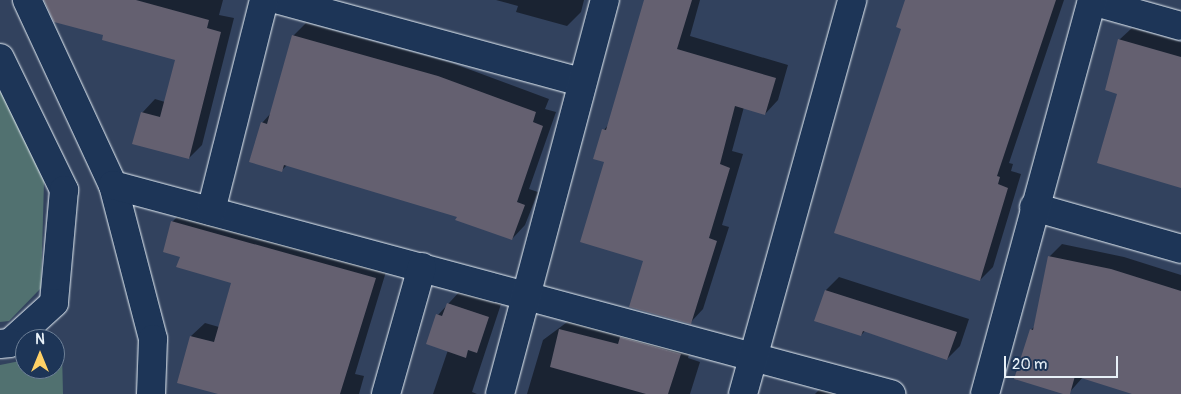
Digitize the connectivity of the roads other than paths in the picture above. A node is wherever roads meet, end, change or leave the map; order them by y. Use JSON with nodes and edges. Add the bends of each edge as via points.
{"nodes":[{"id":1,"x":27,"y":0,"type":"edge"},
{"id":2,"x":264,"y":0,"type":"edge"},
{"id":3,"x":279,"y":0,"type":"edge"},
{"id":4,"x":605,"y":0,"type":"edge"},
{"id":5,"x":852,"y":0,"type":"edge"},
{"id":6,"x":1092,"y":0,"type":"edge"},
{"id":7,"x":1181,"y":26,"type":"edge"},
{"id":8,"x":0,"y":58,"type":"edge"},
{"id":9,"x":581,"y":82,"type":"junction"},
{"id":10,"x":113,"y":185,"type":"junction"},
{"id":11,"x":1034,"y":207,"type":"junction"},
{"id":12,"x":211,"y":210,"type":"junction"},
{"id":13,"x":1181,"y":249,"type":"edge"},
{"id":14,"x":422,"y":267,"type":"junction"},
{"id":15,"x":526,"y":295,"type":"junction"},
{"id":16,"x":0,"y":344,"type":"edge"},
{"id":17,"x":754,"y":357,"type":"junction"},
{"id":18,"x":151,"y":394,"type":"edge"},
{"id":19,"x":386,"y":394,"type":"edge"},
{"id":20,"x":500,"y":394,"type":"edge"},
{"id":21,"x":743,"y":394,"type":"edge"},
{"id":22,"x":891,"y":394,"type":"edge"},
{"id":23,"x":985,"y":394,"type":"edge"}],
"edges":[{"from":1,"to":10,"type":"street"},
{"from":2,"to":12,"type":"street"},
{"from":3,"to":9,"type":"street"},
{"from":4,"to":9,"type":"street"},
{"from":5,"to":17,"type":"street"},
{"from":6,"to":7,"type":"street"},
{"from":6,"to":11,"type":"street"},
{"from":8,"to":16,"type":"street","via":[[64,190],[54,303],[10,343]]},
{"from":9,"to":15,"type":"street"},
{"from":10,"to":12,"type":"street"},
{"from":10,"to":18,"type":"street","via":[[153,340]]},
{"from":11,"to":13,"type":"street"},
{"from":11,"to":23,"type":"street"},
{"from":12,"to":14,"type":"street"},
{"from":14,"to":15,"type":"street"},
{"from":14,"to":19,"type":"street"},
{"from":15,"to":17,"type":"street"},
{"from":15,"to":20,"type":"street"},
{"from":17,"to":21,"type":"street"},
{"from":17,"to":22,"type":"street"}]}
